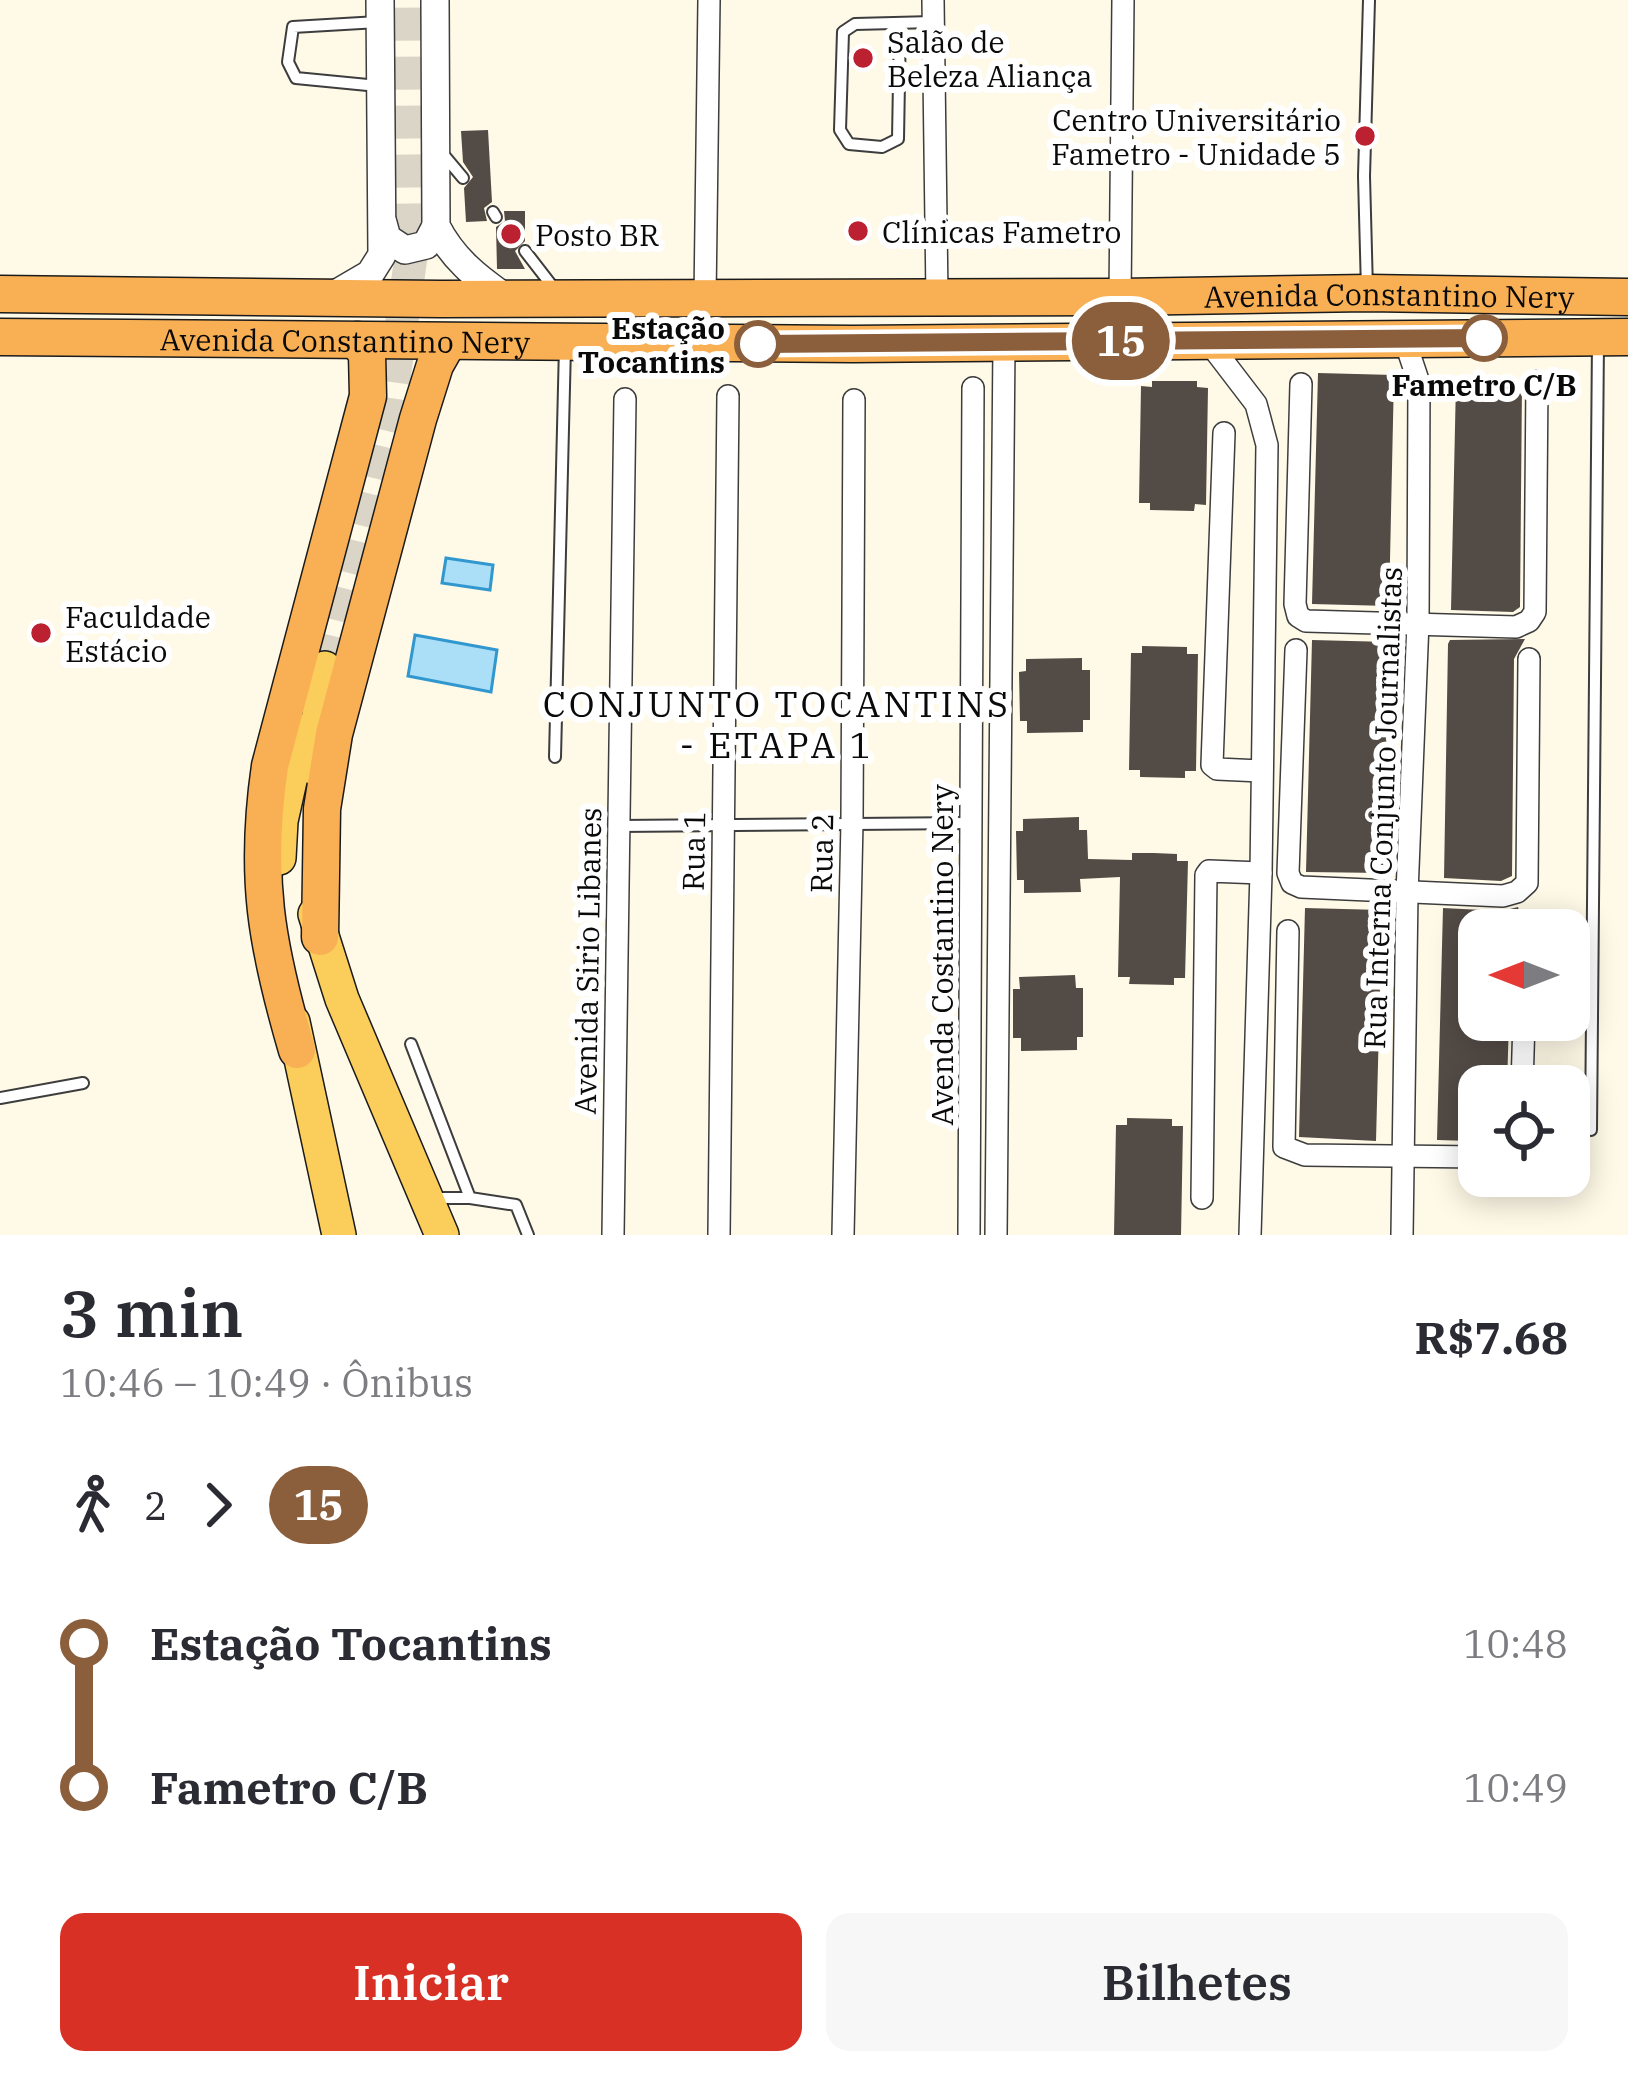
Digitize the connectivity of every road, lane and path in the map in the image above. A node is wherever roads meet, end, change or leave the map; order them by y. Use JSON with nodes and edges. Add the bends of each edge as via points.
{"nodes":[{"id":1,"x":435,"y":0,"type":"edge"},
{"id":2,"x":709,"y":0,"type":"edge"},
{"id":3,"x":1123,"y":0,"type":"edge"},
{"id":4,"x":1369,"y":0,"type":"edge"},
{"id":5,"x":380,"y":11,"type":"edge"},
{"id":6,"x":933,"y":11,"type":"edge"},
{"id":7,"x":900,"y":23,"type":"junction"},
{"id":8,"x":381,"y":86,"type":"junction"},
{"id":9,"x":437,"y":147,"type":"junction"},
{"id":10,"x":463,"y":178,"type":"dead end"},
{"id":11,"x":383,"y":223,"type":"junction"},
{"id":12,"x":436,"y":226,"type":"junction"},
{"id":13,"x":525,"y":251,"type":"dead end"},
{"id":14,"x":1368,"y":293,"type":"junction"},
{"id":15,"x":0,"y":294,"type":"edge"},
{"id":16,"x":937,"y":297,"type":"junction"},
{"id":17,"x":1628,"y":297,"type":"edge"},
{"id":18,"x":326,"y":298,"type":"junction"},
{"id":19,"x":506,"y":298,"type":"junction"},
{"id":20,"x":562,"y":298,"type":"junction"},
{"id":21,"x":705,"y":298,"type":"junction"},
{"id":22,"x":1120,"y":298,"type":"junction"},
{"id":23,"x":0,"y":337,"type":"edge"},
{"id":24,"x":1613,"y":337,"type":"edge"},
{"id":25,"x":1404,"y":338,"type":"junction"},
{"id":26,"x":1446,"y":338,"type":"junction"},
{"id":27,"x":357,"y":340,"type":"junction"},
{"id":28,"x":1207,"y":340,"type":"junction"},
{"id":29,"x":448,"y":342,"type":"junction"},
{"id":30,"x":565,"y":343,"type":"junction"},
{"id":31,"x":1004,"y":344,"type":"junction"},
{"id":32,"x":1256,"y":366,"type":"junction"},
{"id":33,"x":1537,"y":380,"type":"dead end"},
{"id":34,"x":1419,"y":383,"type":"junction"},
{"id":35,"x":1301,"y":384,"type":"dead end"},
{"id":36,"x":973,"y":388,"type":"dead end"},
{"id":37,"x":728,"y":396,"type":"dead end"},
{"id":38,"x":625,"y":399,"type":"dead end"},
{"id":39,"x":854,"y":400,"type":"dead end"},
{"id":40,"x":1224,"y":433,"type":"dead end"},
{"id":41,"x":1418,"y":622,"type":"junction"},
{"id":42,"x":1296,"y":650,"type":"dead end"},
{"id":43,"x":1529,"y":658,"type":"dead end"},
{"id":44,"x":555,"y":757,"type":"dead end"},
{"id":45,"x":1262,"y":771,"type":"junction"},
{"id":46,"x":852,"y":822,"type":"junction"},
{"id":47,"x":972,"y":823,"type":"junction"},
{"id":48,"x":723,"y":825,"type":"junction"},
{"id":49,"x":618,"y":826,"type":"junction"},
{"id":50,"x":1262,"y":873,"type":"junction"},
{"id":51,"x":1407,"y":893,"type":"junction"},
{"id":52,"x":1288,"y":932,"type":"dead end"},
{"id":53,"x":320,"y":937,"type":"junction"},
{"id":54,"x":411,"y":1044,"type":"dead end"},
{"id":55,"x":297,"y":1050,"type":"junction"},
{"id":56,"x":83,"y":1083,"type":"dead end"},
{"id":57,"x":0,"y":1098,"type":"edge"},
{"id":58,"x":1591,"y":1130,"type":"dead end"},
{"id":59,"x":1404,"y":1157,"type":"junction"},
{"id":60,"x":1458,"y":1157,"type":"edge"},
{"id":61,"x":470,"y":1198,"type":"junction"},
{"id":62,"x":1202,"y":1198,"type":"dead end"},
{"id":63,"x":439,"y":1224,"type":"edge"},
{"id":64,"x":969,"y":1234,"type":"edge"},
{"id":65,"x":339,"y":1235,"type":"edge"},
{"id":66,"x":528,"y":1235,"type":"edge"},
{"id":67,"x":613,"y":1235,"type":"edge"},
{"id":68,"x":719,"y":1235,"type":"edge"},
{"id":69,"x":843,"y":1235,"type":"edge"},
{"id":70,"x":996,"y":1235,"type":"edge"},
{"id":71,"x":1250,"y":1235,"type":"edge"},
{"id":72,"x":1402,"y":1235,"type":"edge"}],
"edges":[{"from":1,"to":9,"type":"street"},
{"from":2,"to":21,"type":"street"},
{"from":3,"to":22,"type":"street"},
{"from":4,"to":14,"type":"lane"},
{"from":5,"to":8,"type":"street"},
{"from":5,"to":8,"type":"lane","via":[[293,27],[288,62],[296,78]]},
{"from":6,"to":7,"type":"lane"},
{"from":6,"to":16,"type":"street"},
{"from":7,"to":7,"type":"lane","via":[[855,24],[843,32],[840,130],[849,144],[882,147],[898,139]]},
{"from":8,"to":11,"type":"street"},
{"from":9,"to":10,"type":"lane"},
{"from":9,"to":12,"type":"street"},
{"from":11,"to":12,"type":"street","via":[[387,238],[405,250],[426,245]]},
{"from":11,"to":18,"type":"street","via":[[382,255],[370,274]]},
{"from":12,"to":19,"type":"street","via":[[462,264]]},
{"from":13,"to":20,"type":"lane"},
{"from":14,"to":17,"type":"highway","name":"Avenida Constantino Nery"},
{"from":14,"to":22,"type":"highway","name":"Avenida Constantino Nery"},
{"from":15,"to":18,"type":"highway","name":"Avenida Constantino Nery"},
{"from":16,"to":21,"type":"highway","name":"Avenida Constantino Nery"},
{"from":16,"to":22,"type":"highway","name":"Avenida Constantino Nery"},
{"from":18,"to":19,"type":"highway","name":"Avenida Constantino Nery"},
{"from":19,"to":20,"type":"highway","name":"Avenida Constantino Nery"},
{"from":20,"to":21,"type":"highway","name":"Avenida Constantino Nery"},
{"from":23,"to":27,"type":"highway","name":"Avenida Constantino Nery"},
{"from":24,"to":26,"type":"highway","name":"Avenida Constantino Nery"},
{"from":24,"to":58,"type":"lane"},
{"from":25,"to":26,"type":"highway","name":"Avenida Constantino Nery"},
{"from":25,"to":32,"type":"highway","name":"Avenida Constantino Nery"},
{"from":25,"to":34,"type":"street","name":"Rua Interna Conjunto Journalistas"},
{"from":26,"to":34,"type":"street"},
{"from":27,"to":29,"type":"highway","name":"Avenida Constantino Nery"},
{"from":27,"to":55,"type":"highway","via":[[367,354],[368,396],[262,819],[264,917]]},
{"from":28,"to":31,"type":"highway","name":"Avenida Constantino Nery"},
{"from":28,"to":32,"type":"highway","name":"Avenida Constantino Nery"},
{"from":28,"to":32,"type":"street"},
{"from":29,"to":30,"type":"highway","name":"Avenida Constantino Nery"},
{"from":29,"to":53,"type":"highway","via":[[418,419],[334,734],[322,809]]},
{"from":30,"to":31,"type":"highway","name":"Avenida Constantino Nery"},
{"from":30,"to":44,"type":"lane"},
{"from":31,"to":70,"type":"street"},
{"from":32,"to":45,"type":"street","via":[[1267,446]]},
{"from":33,"to":41,"type":"street","via":[[1535,612],[1516,627]]},
{"from":34,"to":41,"type":"street","name":"Rua Interna Conjunto Journalistas"},
{"from":35,"to":41,"type":"street","via":[[1298,616]]},
{"from":36,"to":47,"type":"street","name":"Avenda Costantino Nery"},
{"from":37,"to":48,"type":"street","name":"Rua 1"},
{"from":38,"to":49,"type":"street","name":"Avenida Sirio Libanes"},
{"from":39,"to":46,"type":"street","name":"Rua 2"},
{"from":40,"to":45,"type":"street","via":[[1211,765]]},
{"from":41,"to":51,"type":"street","name":"Rua Interna Conjunto Journalistas"},
{"from":42,"to":51,"type":"street","via":[[1292,883]]},
{"from":43,"to":51,"type":"street","via":[[1527,883],[1503,896]]},
{"from":45,"to":50,"type":"street"},
{"from":46,"to":47,"type":"lane"},
{"from":46,"to":48,"type":"lane"},
{"from":46,"to":69,"type":"street","name":"Rua 2"},
{"from":47,"to":64,"type":"street","name":"Avenda Costantino Nery"},
{"from":48,"to":49,"type":"lane"},
{"from":48,"to":68,"type":"street","name":"Rua 1"},
{"from":49,"to":67,"type":"street","name":"Avenida Sirio Libanes"},
{"from":50,"to":62,"type":"street","via":[[1206,875]]},
{"from":50,"to":71,"type":"street"},
{"from":51,"to":59,"type":"street","name":"Rua Interna Conjunto Journalistas"},
{"from":52,"to":59,"type":"street","via":[[1284,1147],[1305,1155]]},
{"from":53,"to":55,"type":"main road","via":[[306,830],[325,668],[281,821],[282,929]]},
{"from":53,"to":63,"type":"main road"},
{"from":54,"to":61,"type":"lane"},
{"from":55,"to":65,"type":"main road"},
{"from":56,"to":57,"type":"lane"},
{"from":59,"to":60,"type":"street"},
{"from":59,"to":72,"type":"street","name":"Rua Interna Conjunto Journalistas"},
{"from":61,"to":63,"type":"lane"},
{"from":61,"to":66,"type":"lane","via":[[516,1205]]}]}
